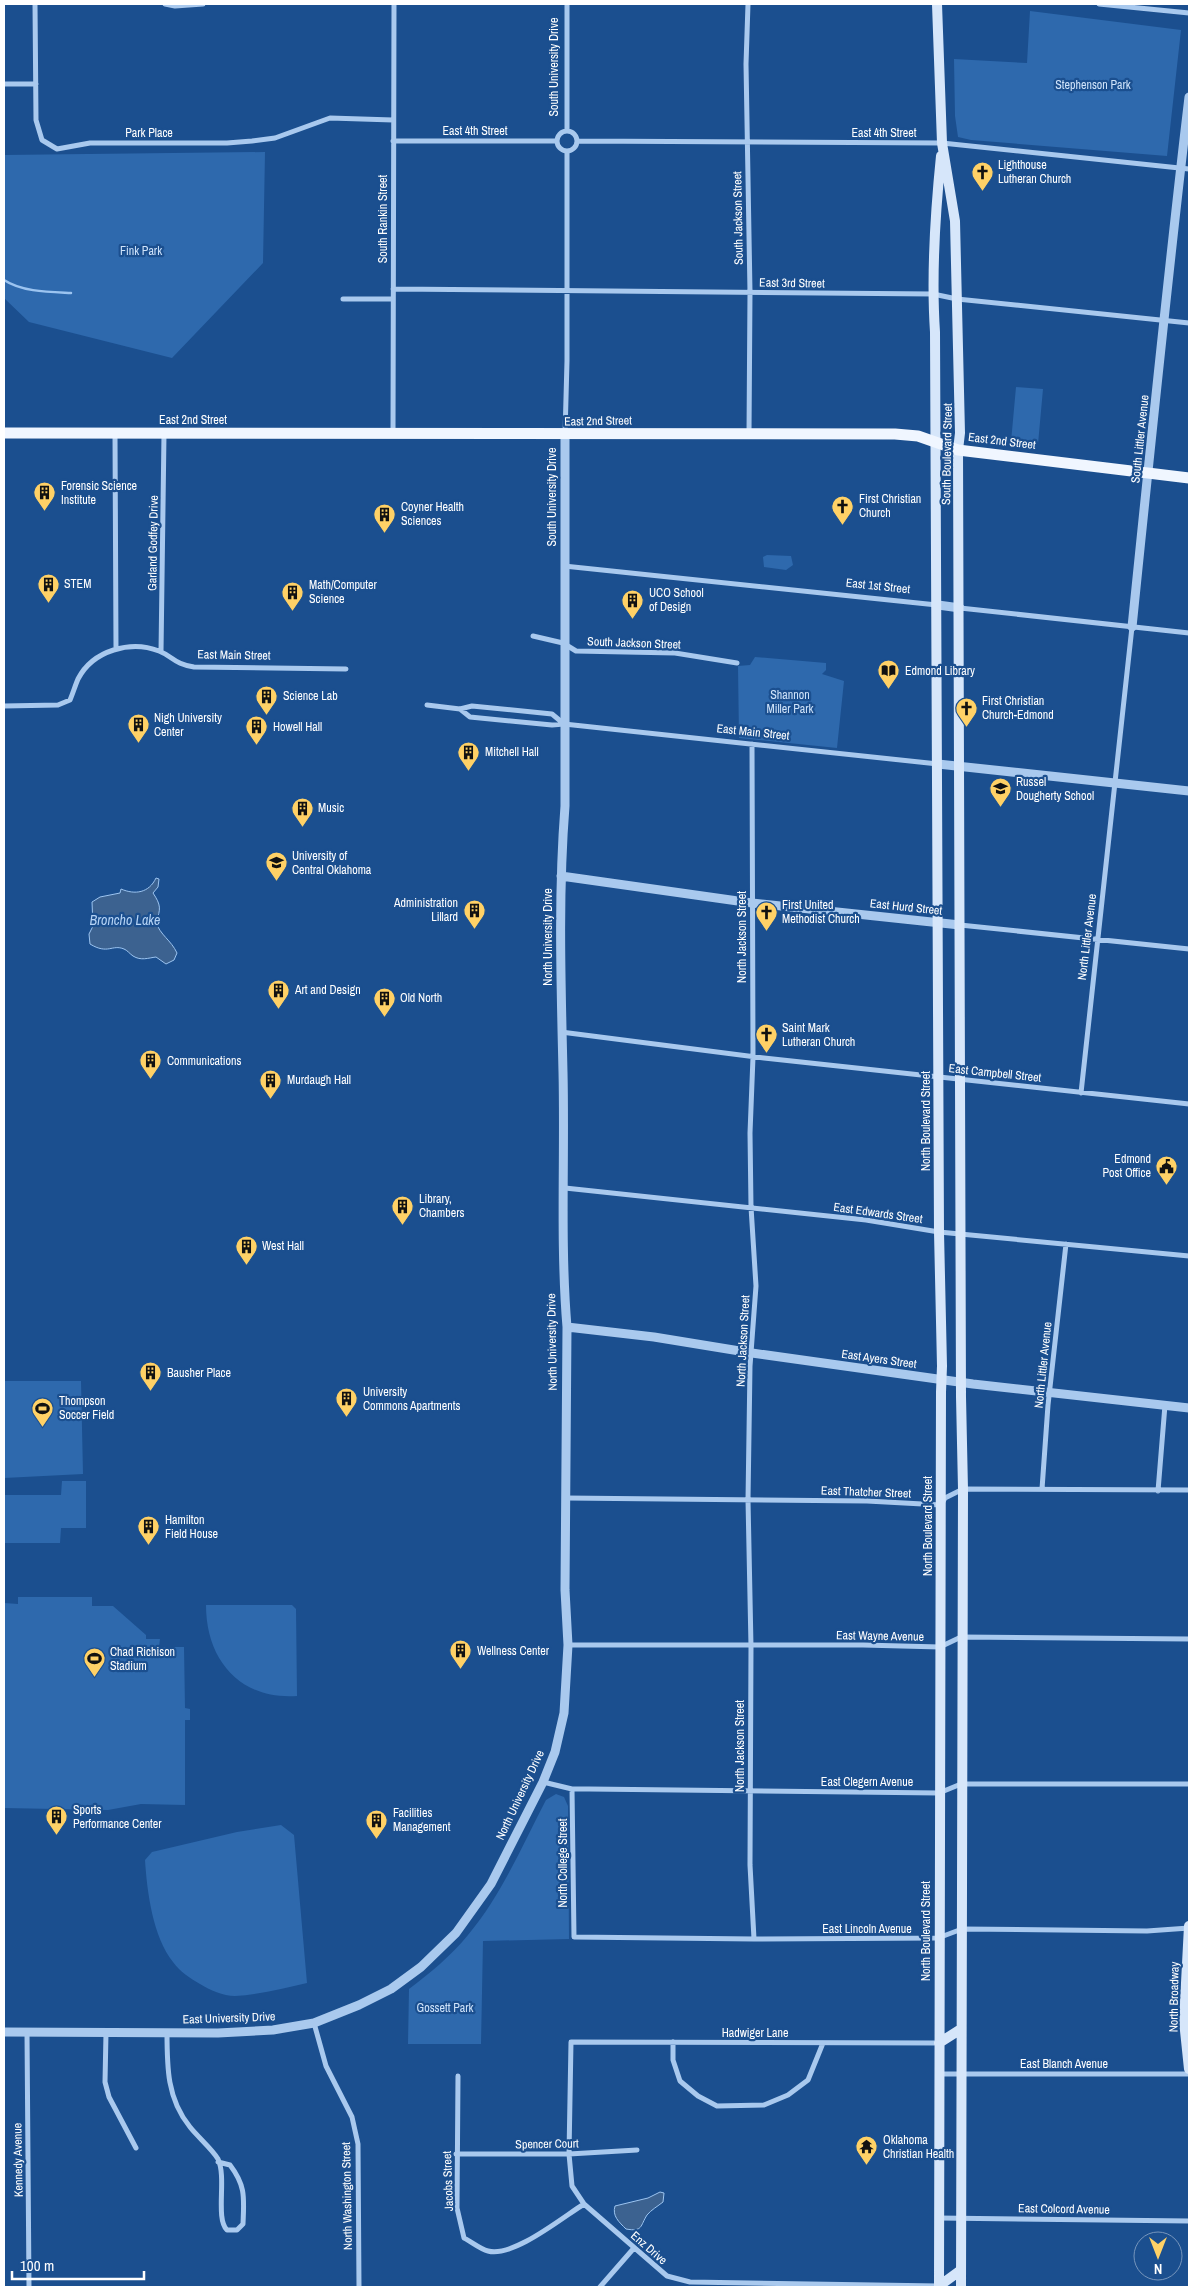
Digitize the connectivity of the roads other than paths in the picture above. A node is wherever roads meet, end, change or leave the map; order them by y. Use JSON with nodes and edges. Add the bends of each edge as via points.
{"nodes":[{"id":1,"x":34,"y":4,"type":"edge"},
{"id":2,"x":165,"y":4,"type":"edge"},
{"id":3,"x":203,"y":4,"type":"edge"},
{"id":4,"x":394,"y":4,"type":"edge"},
{"id":5,"x":567,"y":4,"type":"edge"},
{"id":6,"x":748,"y":4,"type":"edge"},
{"id":7,"x":937,"y":4,"type":"edge"},
{"id":8,"x":1099,"y":4,"type":"edge"},
{"id":9,"x":1189,"y":13,"type":"edge"},
{"id":10,"x":4,"y":84,"type":"edge"},
{"id":11,"x":36,"y":84,"type":"junction"},
{"id":12,"x":1189,"y":97,"type":"edge"},
{"id":13,"x":393,"y":120,"type":"junction"},
{"id":14,"x":567,"y":131,"type":"junction"},
{"id":15,"x":556,"y":141,"type":"junction"},
{"id":16,"x":577,"y":141,"type":"junction"},
{"id":17,"x":393,"y":142,"type":"junction"},
{"id":18,"x":747,"y":142,"type":"junction"},
{"id":19,"x":942,"y":143,"type":"junction"},
{"id":20,"x":567,"y":151,"type":"junction"},
{"id":21,"x":1185,"y":169,"type":"edge"},
{"id":22,"x":393,"y":290,"type":"junction"},
{"id":23,"x":567,"y":290,"type":"junction"},
{"id":24,"x":750,"y":292,"type":"junction"},
{"id":25,"x":933,"y":294,"type":"junction"},
{"id":26,"x":343,"y":299,"type":"dead end"},
{"id":27,"x":393,"y":299,"type":"junction"},
{"id":28,"x":957,"y":299,"type":"junction"},
{"id":29,"x":1165,"y":320,"type":"junction"},
{"id":30,"x":1189,"y":323,"type":"edge"},
{"id":31,"x":4,"y":433,"type":"edge"},
{"id":32,"x":749,"y":433,"type":"junction"},
{"id":33,"x":115,"y":434,"type":"junction"},
{"id":34,"x":164,"y":434,"type":"junction"},
{"id":35,"x":393,"y":435,"type":"junction"},
{"id":36,"x":565,"y":435,"type":"junction"},
{"id":37,"x":936,"y":442,"type":"junction"},
{"id":38,"x":958,"y":450,"type":"junction"},
{"id":39,"x":1149,"y":474,"type":"junction"},
{"id":40,"x":1189,"y":478,"type":"edge"},
{"id":41,"x":564,"y":566,"type":"junction"},
{"id":42,"x":938,"y":605,"type":"junction"},
{"id":43,"x":960,"y":608,"type":"junction"},
{"id":44,"x":1132,"y":627,"type":"junction"},
{"id":45,"x":1189,"y":633,"type":"edge"},
{"id":46,"x":533,"y":636,"type":"dead end"},
{"id":47,"x":563,"y":643,"type":"junction"},
{"id":48,"x":116,"y":648,"type":"junction"},
{"id":49,"x":161,"y":652,"type":"junction"},
{"id":50,"x":737,"y":663,"type":"dead end"},
{"id":51,"x":346,"y":669,"type":"dead end"},
{"id":52,"x":426,"y":705,"type":"dead end"},
{"id":53,"x":4,"y":706,"type":"edge"},
{"id":54,"x":460,"y":709,"type":"junction"},
{"id":55,"x":564,"y":724,"type":"junction"},
{"id":56,"x":752,"y":744,"type":"junction"},
{"id":57,"x":938,"y":764,"type":"junction"},
{"id":58,"x":960,"y":766,"type":"junction"},
{"id":59,"x":1114,"y":783,"type":"junction"},
{"id":60,"x":1189,"y":791,"type":"edge"},
{"id":61,"x":560,"y":876,"type":"junction"},
{"id":62,"x":752,"y":903,"type":"junction"},
{"id":63,"x":938,"y":923,"type":"junction"},
{"id":64,"x":960,"y":925,"type":"junction"},
{"id":65,"x":1097,"y":939,"type":"junction"},
{"id":66,"x":1189,"y":949,"type":"edge"},
{"id":67,"x":562,"y":1032,"type":"junction"},
{"id":68,"x":753,"y":1057,"type":"junction"},
{"id":69,"x":939,"y":1078,"type":"junction"},
{"id":70,"x":961,"y":1080,"type":"junction"},
{"id":71,"x":1081,"y":1093,"type":"junction"},
{"id":72,"x":1189,"y":1104,"type":"edge"},
{"id":73,"x":565,"y":1188,"type":"junction"},
{"id":74,"x":751,"y":1207,"type":"junction"},
{"id":75,"x":939,"y":1232,"type":"junction"},
{"id":76,"x":962,"y":1233,"type":"junction"},
{"id":77,"x":1066,"y":1244,"type":"junction"},
{"id":78,"x":1189,"y":1256,"type":"edge"},
{"id":79,"x":566,"y":1327,"type":"junction"},
{"id":80,"x":752,"y":1353,"type":"junction"},
{"id":81,"x":941,"y":1380,"type":"junction"},
{"id":82,"x":961,"y":1383,"type":"junction"},
{"id":83,"x":1049,"y":1393,"type":"junction"},
{"id":84,"x":1165,"y":1405,"type":"junction"},
{"id":85,"x":1189,"y":1408,"type":"edge"},
{"id":86,"x":963,"y":1489,"type":"junction"},
{"id":87,"x":1042,"y":1489,"type":"junction"},
{"id":88,"x":1158,"y":1490,"type":"junction"},
{"id":89,"x":1189,"y":1490,"type":"edge"},
{"id":90,"x":566,"y":1498,"type":"junction"},
{"id":91,"x":748,"y":1500,"type":"junction"},
{"id":92,"x":941,"y":1505,"type":"junction"},
{"id":93,"x":961,"y":1637,"type":"junction"},
{"id":94,"x":1189,"y":1639,"type":"edge"},
{"id":95,"x":568,"y":1645,"type":"junction"},
{"id":96,"x":751,"y":1646,"type":"junction"},
{"id":97,"x":940,"y":1648,"type":"junction"},
{"id":98,"x":542,"y":1782,"type":"junction"},
{"id":99,"x":961,"y":1784,"type":"junction"},
{"id":100,"x":1189,"y":1784,"type":"edge"},
{"id":101,"x":572,"y":1788,"type":"junction"},
{"id":102,"x":750,"y":1791,"type":"junction"},
{"id":103,"x":939,"y":1793,"type":"junction"},
{"id":104,"x":1189,"y":1927,"type":"edge"},
{"id":105,"x":962,"y":1929,"type":"junction"},
{"id":106,"x":456,"y":1933,"type":"joint"},
{"id":107,"x":574,"y":1936,"type":"joint"},
{"id":108,"x":938,"y":1938,"type":"junction"},
{"id":109,"x":754,"y":1939,"type":"junction"},
{"id":110,"x":1187,"y":1974,"type":"edge"},
{"id":111,"x":314,"y":2023,"type":"junction"},
{"id":112,"x":961,"y":2030,"type":"junction"},
{"id":113,"x":4,"y":2032,"type":"edge"},
{"id":114,"x":167,"y":2032,"type":"junction"},
{"id":115,"x":27,"y":2033,"type":"junction"},
{"id":116,"x":106,"y":2033,"type":"junction"},
{"id":117,"x":571,"y":2042,"type":"joint"},
{"id":118,"x":673,"y":2042,"type":"junction"},
{"id":119,"x":823,"y":2043,"type":"junction"},
{"id":120,"x":939,"y":2043,"type":"junction"},
{"id":121,"x":1189,"y":2069,"type":"edge"},
{"id":122,"x":940,"y":2074,"type":"junction"},
{"id":123,"x":961,"y":2074,"type":"junction"},
{"id":124,"x":1189,"y":2074,"type":"edge"},
{"id":125,"x":458,"y":2076,"type":"dead end"},
{"id":126,"x":136,"y":2148,"type":"dead end"},
{"id":127,"x":637,"y":2150,"type":"dead end"},
{"id":128,"x":456,"y":2154,"type":"junction"},
{"id":129,"x":568,"y":2154,"type":"junction"},
{"id":130,"x":218,"y":2162,"type":"junction"},
{"id":131,"x":584,"y":2204,"type":"junction"},
{"id":132,"x":938,"y":2218,"type":"junction"},
{"id":133,"x":960,"y":2218,"type":"junction"},
{"id":134,"x":1189,"y":2220,"type":"edge"},
{"id":135,"x":634,"y":2248,"type":"junction"},
{"id":136,"x":961,"y":2270,"type":"junction"},
{"id":137,"x":776,"y":2286,"type":"edge"},
{"id":138,"x":939,"y":2286,"type":"edge"},
{"id":139,"x":29,"y":2287,"type":"edge"},
{"id":140,"x":359,"y":2287,"type":"edge"},
{"id":141,"x":600,"y":2287,"type":"edge"},
{"id":142,"x":961,"y":2287,"type":"edge"}],
"edges":[{"from":1,"to":11,"type":"street","name":"Park Place"},
{"from":2,"to":3,"type":"street"},
{"from":4,"to":13,"type":"street","name":"South Rankin Street"},
{"from":5,"to":14,"type":"street","name":"South University Drive"},
{"from":6,"to":18,"type":"street","name":"South Jackson Street"},
{"from":7,"to":19,"type":"main road","name":"South Boulevard Street"},
{"from":8,"to":9,"type":"street"},
{"from":10,"to":11,"type":"street"},
{"from":11,"to":13,"type":"street","name":"Park Place","via":[[38,132],[42,140],[57,149],[90,143],[244,142],[275,138],[330,118]]},
{"from":12,"to":21,"type":"street","name":"South Littler Avenue"},
{"from":13,"to":17,"type":"street","name":"South Rankin Street"},
{"from":14,"to":15,"type":"street","via":[[561,132]]},
{"from":14,"to":16,"type":"street","via":[[573,133]]},
{"from":15,"to":17,"type":"street","name":"East 4th Street"},
{"from":15,"to":20,"type":"street"},
{"from":16,"to":18,"type":"street","name":"East 4th Street"},
{"from":16,"to":20,"type":"street","via":[[574,148]]},
{"from":17,"to":22,"type":"street","name":"South Rankin Street"},
{"from":18,"to":19,"type":"street","name":"East 4th Street"},
{"from":18,"to":24,"type":"street","name":"South Jackson Street"},
{"from":19,"to":21,"type":"street","name":"East 4th Street"},
{"from":19,"to":25,"type":"main road","name":"South Boulevard Street","via":[[934,220]]},
{"from":19,"to":28,"type":"main road","name":"South Boulevard Street","via":[[955,221]]},
{"from":20,"to":23,"type":"street","name":"South University Drive"},
{"from":21,"to":29,"type":"street","name":"South Littler Avenue"},
{"from":22,"to":23,"type":"street","name":"East 3rd Street"},
{"from":22,"to":27,"type":"street","name":"South Rankin Street"},
{"from":23,"to":24,"type":"street","name":"East 3rd Street"},
{"from":23,"to":36,"type":"street","name":"South University Drive"},
{"from":24,"to":25,"type":"street","name":"East 3rd Street"},
{"from":24,"to":32,"type":"street","name":"South Jackson Street"},
{"from":25,"to":28,"type":"street","name":"East 3rd Street"},
{"from":25,"to":37,"type":"main road","name":"South Boulevard Street"},
{"from":26,"to":27,"type":"street"},
{"from":27,"to":35,"type":"street","name":"South Rankin Street"},
{"from":28,"to":29,"type":"street","name":"East 3rd Street"},
{"from":28,"to":38,"type":"main road","name":"South Boulevard Street"},
{"from":29,"to":30,"type":"street","name":"East 3rd Street"},
{"from":29,"to":39,"type":"street","name":"South Littler Avenue"},
{"from":31,"to":33,"type":"main road","name":"East 2nd Street"},
{"from":32,"to":36,"type":"main road","name":"East 2nd Street"},
{"from":32,"to":37,"type":"main road","name":"East 2nd Street","via":[[895,434]]},
{"from":33,"to":34,"type":"main road","name":"East 2nd Street"},
{"from":33,"to":48,"type":"street"},
{"from":34,"to":35,"type":"main road","name":"East 2nd Street"},
{"from":34,"to":49,"type":"street","name":"Garland Godfey Drive"},
{"from":35,"to":36,"type":"main road","name":"East 2nd Street"},
{"from":36,"to":41,"type":"street","name":"South University Drive"},
{"from":37,"to":38,"type":"main road","name":"East 2nd Street"},
{"from":37,"to":42,"type":"main road","name":"South Boulevard Street"},
{"from":38,"to":39,"type":"main road","name":"East 2nd Street"},
{"from":38,"to":43,"type":"main road","name":"South Boulevard Street"},
{"from":39,"to":40,"type":"main road","name":"East 2nd Street"},
{"from":39,"to":44,"type":"street","name":"South Littler Avenue"},
{"from":41,"to":42,"type":"street","name":"East 1st Street"},
{"from":41,"to":47,"type":"street","name":"South University Drive"},
{"from":42,"to":43,"type":"street","name":"East 1st Street"},
{"from":42,"to":57,"type":"main road","name":"South Boulevard Street"},
{"from":43,"to":44,"type":"street","name":"East 1st Street"},
{"from":43,"to":58,"type":"main road","name":"South Boulevard Street"},
{"from":44,"to":45,"type":"street","name":"East 1st Street"},
{"from":44,"to":59,"type":"street","name":"South Littler Avenue"},
{"from":46,"to":47,"type":"street","name":"South Jackson Street"},
{"from":47,"to":50,"type":"street","name":"South Jackson Street","via":[[576,651],[675,653]]},
{"from":47,"to":55,"type":"street","name":"South University Drive"},
{"from":48,"to":49,"type":"street","name":"East Main Street","via":[[142,647]]},
{"from":48,"to":53,"type":"street","via":[[89,666],[78,679],[70,700],[58,705]]},
{"from":49,"to":51,"type":"street","name":"East Main Street","via":[[176,663],[194,667]]},
{"from":52,"to":54,"type":"street","name":"East Main Street"},
{"from":54,"to":55,"type":"street","name":"East Main Street","via":[[470,718]]},
{"from":54,"to":55,"type":"street","name":"East Main Street","via":[[472,706],[552,714]]},
{"from":55,"to":56,"type":"street","name":"East Main Street"},
{"from":55,"to":61,"type":"street","name":"North University Drive","via":[[565,806]]},
{"from":56,"to":57,"type":"street","name":"East Main Street"},
{"from":56,"to":62,"type":"street","name":"North Jackson Street"},
{"from":57,"to":58,"type":"street"},
{"from":57,"to":63,"type":"main road","name":"North Boulevard Street"},
{"from":58,"to":59,"type":"street"},
{"from":58,"to":64,"type":"main road"},
{"from":59,"to":60,"type":"street"},
{"from":59,"to":65,"type":"street","name":"North Littler Avenue"},
{"from":61,"to":62,"type":"street","name":"East Hurd Street"},
{"from":61,"to":67,"type":"street","name":"North University Drive"},
{"from":62,"to":63,"type":"street","name":"East Hurd Street"},
{"from":62,"to":68,"type":"street","name":"North Jackson Street"},
{"from":63,"to":64,"type":"street","name":"East Hurd Street"},
{"from":63,"to":69,"type":"main road","name":"North Boulevard Street"},
{"from":64,"to":65,"type":"street","name":"East Hurd Street"},
{"from":64,"to":70,"type":"main road"},
{"from":65,"to":66,"type":"street","name":"East Hurd Street"},
{"from":65,"to":71,"type":"street","name":"North Littler Avenue"},
{"from":67,"to":68,"type":"street","name":"East Campbell Street"},
{"from":67,"to":73,"type":"street","name":"North University Drive"},
{"from":68,"to":69,"type":"street","name":"East Campbell Street"},
{"from":68,"to":74,"type":"street","name":"North Jackson Street"},
{"from":69,"to":70,"type":"street","name":"East Campbell Street"},
{"from":69,"to":75,"type":"main road","name":"North Boulevard Street"},
{"from":70,"to":71,"type":"street","name":"East Campbell Street"},
{"from":70,"to":76,"type":"main road"},
{"from":71,"to":72,"type":"street","name":"East Campbell Street"},
{"from":73,"to":74,"type":"street","name":"East Edwards Street"},
{"from":73,"to":79,"type":"street","name":"North University Drive"},
{"from":74,"to":75,"type":"street","name":"East Edwards Street"},
{"from":74,"to":80,"type":"street","name":"North Jackson Street","via":[[756,1286]]},
{"from":75,"to":76,"type":"street","name":"East Edwards Street"},
{"from":75,"to":81,"type":"main road","name":"North Boulevard Street"},
{"from":76,"to":77,"type":"street","name":"East Edwards Street"},
{"from":76,"to":82,"type":"main road"},
{"from":77,"to":78,"type":"street","name":"East Edwards Street"},
{"from":77,"to":83,"type":"street","name":"North Littler Avenue"},
{"from":79,"to":80,"type":"street","name":"East Ayers Street"},
{"from":79,"to":90,"type":"street","name":"North University Drive"},
{"from":80,"to":81,"type":"street","name":"East Ayers Street"},
{"from":80,"to":91,"type":"street","name":"North Jackson Street"},
{"from":81,"to":82,"type":"street","name":"East Ayers Street"},
{"from":81,"to":92,"type":"main road","name":"North Boulevard Street"},
{"from":82,"to":83,"type":"street","name":"East Ayers Street"},
{"from":82,"to":86,"type":"main road"},
{"from":83,"to":84,"type":"street","name":"East Ayers Street"},
{"from":83,"to":87,"type":"street","name":"North Littler Avenue"},
{"from":84,"to":85,"type":"street","name":"East Ayers Street"},
{"from":84,"to":88,"type":"street"},
{"from":86,"to":87,"type":"street"},
{"from":86,"to":92,"type":"street","via":[[945,1498]]},
{"from":86,"to":93,"type":"main road"},
{"from":87,"to":88,"type":"street"},
{"from":88,"to":89,"type":"street"},
{"from":90,"to":91,"type":"street","name":"East Thatcher Street"},
{"from":90,"to":95,"type":"street","name":"North University Drive"},
{"from":91,"to":92,"type":"street","name":"East Thatcher Street"},
{"from":91,"to":96,"type":"street","name":"North Jackson Street"},
{"from":92,"to":97,"type":"main road","name":"North Boulevard Street"},
{"from":93,"to":94,"type":"street","name":"East Wayne Avenue"},
{"from":93,"to":97,"type":"street","name":"East Wayne Avenue"},
{"from":93,"to":99,"type":"main road"},
{"from":95,"to":96,"type":"street","name":"East Wayne Avenue"},
{"from":95,"to":98,"type":"street","name":"North University Drive","via":[[564,1713],[555,1752]]},
{"from":96,"to":97,"type":"street","name":"East Wayne Avenue"},
{"from":96,"to":102,"type":"street","name":"North Jackson Street"},
{"from":97,"to":103,"type":"main road","name":"North Boulevard Street"},
{"from":98,"to":101,"type":"street","name":"East Clegern Avenue"},
{"from":98,"to":106,"type":"street","name":"North University Drive","via":[[490,1884]]},
{"from":99,"to":100,"type":"street","name":"East Clegern Avenue"},
{"from":99,"to":103,"type":"street","name":"East Clegern Avenue"},
{"from":99,"to":105,"type":"main road"},
{"from":101,"to":102,"type":"street","name":"East Clegern Avenue"},
{"from":101,"to":107,"type":"street","name":"North College Street"},
{"from":102,"to":103,"type":"street","name":"East Clegern Avenue"},
{"from":102,"to":109,"type":"street","name":"North Jackson Street"},
{"from":103,"to":108,"type":"main road","name":"North Boulevard Street"},
{"from":104,"to":105,"type":"street","name":"East Lincoln Avenue","via":[[1147,1931]]},
{"from":104,"to":110,"type":"main road","name":"North Broadway"},
{"from":105,"to":108,"type":"street","name":"East Lincoln Avenue"},
{"from":105,"to":112,"type":"main road"},
{"from":106,"to":111,"type":"street","name":"East University Drive","via":[[421,1967],[391,1989]]},
{"from":107,"to":109,"type":"street","name":"East Lincoln Avenue"},
{"from":108,"to":109,"type":"street","name":"East Lincoln Avenue"},
{"from":108,"to":120,"type":"main road","name":"North Boulevard Street"},
{"from":110,"to":121,"type":"main road","name":"North Broadway","via":[[1184,2021]]},
{"from":111,"to":114,"type":"street","name":"East University Drive","via":[[273,2030]]},
{"from":111,"to":140,"type":"street","name":"North Washington Street","via":[[326,2066],[352,2116],[358,2144]]},
{"from":112,"to":120,"type":"main road"},
{"from":112,"to":123,"type":"main road"},
{"from":113,"to":115,"type":"street","name":"East University Drive"},
{"from":114,"to":116,"type":"street","name":"East University Drive"},
{"from":114,"to":130,"type":"street","via":[[168,2082],[174,2102]]},
{"from":115,"to":116,"type":"street","name":"East University Drive"},
{"from":115,"to":139,"type":"street","name":"Kennedy Avenue"},
{"from":116,"to":126,"type":"street","via":[[105,2082],[109,2097]]},
{"from":117,"to":118,"type":"street","name":"Hadwiger Lane"},
{"from":117,"to":129,"type":"street","name":"Enz Drive"},
{"from":118,"to":119,"type":"street","name":"Hadwiger Lane"},
{"from":118,"to":119,"type":"street","via":[[673,2060],[680,2080],[698,2096],[717,2106],[764,2105],[788,2095],[808,2080]]},
{"from":119,"to":120,"type":"street","name":"Hadwiger Lane"},
{"from":120,"to":122,"type":"main road","name":"North Boulevard Street"},
{"from":122,"to":123,"type":"street","name":"East Blanch Avenue"},
{"from":122,"to":132,"type":"main road","name":"North Boulevard Street"},
{"from":123,"to":124,"type":"street","name":"East Blanch Avenue"},
{"from":123,"to":133,"type":"main road"},
{"from":125,"to":128,"type":"street","name":"Jacobs Street"},
{"from":127,"to":129,"type":"street","name":"Spencer Court"},
{"from":128,"to":129,"type":"street","name":"Spencer Court"},
{"from":128,"to":131,"type":"street","name":"Jacobs Street","via":[[457,2208],[464,2238],[489,2252],[507,2250],[527,2240]]},
{"from":129,"to":131,"type":"street","name":"Enz Drive","via":[[572,2186]]},
{"from":130,"to":130,"type":"street","via":[[223,2191],[222,2221],[227,2230],[237,2230],[243,2224],[243,2186],[230,2165]]},
{"from":131,"to":135,"type":"street","name":"Enz Drive"},
{"from":132,"to":133,"type":"street","name":"East Colcord Avenue"},
{"from":132,"to":138,"type":"main road","name":"North Boulevard Street"},
{"from":133,"to":134,"type":"street","name":"East Colcord Avenue"},
{"from":133,"to":136,"type":"main road"},
{"from":135,"to":137,"type":"street","name":"Enz Drive","via":[[667,2276],[674,2278],[690,2282]]},
{"from":135,"to":141,"type":"street"},
{"from":136,"to":138,"type":"main road"},
{"from":136,"to":142,"type":"main road"},
{"from":137,"to":138,"type":"street","name":"Enz Drive"}]}
